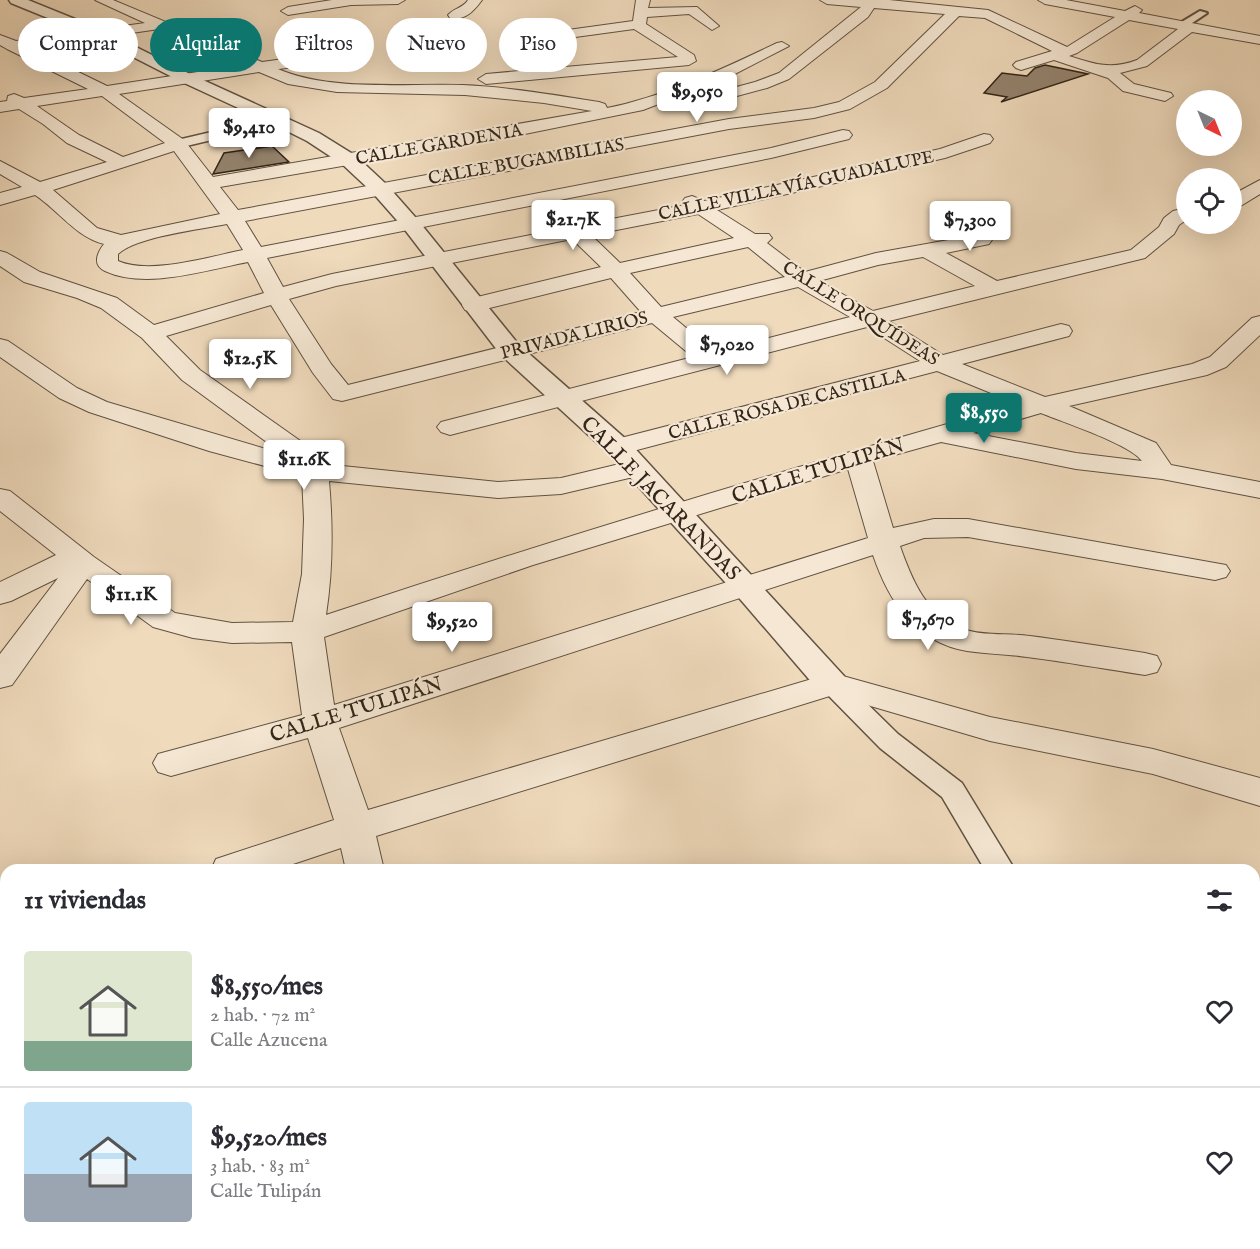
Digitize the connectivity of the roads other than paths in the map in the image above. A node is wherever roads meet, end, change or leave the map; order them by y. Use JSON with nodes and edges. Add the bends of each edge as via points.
{"nodes":[{"id":1,"x":16,"y":0,"type":"edge"},
{"id":2,"x":102,"y":0,"type":"edge"},
{"id":3,"x":398,"y":0,"type":"edge"},
{"id":4,"x":475,"y":0,"type":"edge"},
{"id":5,"x":827,"y":0,"type":"edge"},
{"id":6,"x":1045,"y":0,"type":"edge"},
{"id":7,"x":1150,"y":1,"type":"edge"},
{"id":8,"x":326,"y":2,"type":"edge"},
{"id":9,"x":876,"y":2,"type":"edge"},
{"id":10,"x":288,"y":11,"type":"dead end"},
{"id":11,"x":956,"y":11,"type":"junction"},
{"id":12,"x":640,"y":12,"type":"edge"},
{"id":13,"x":1203,"y":13,"type":"dead end"},
{"id":14,"x":455,"y":15,"type":"dead end"},
{"id":15,"x":1127,"y":15,"type":"junction"},
{"id":16,"x":60,"y":18,"type":"edge"},
{"id":17,"x":150,"y":19,"type":"edge"},
{"id":18,"x":1242,"y":21,"type":"dead end"},
{"id":19,"x":712,"y":26,"type":"dead end"},
{"id":20,"x":1186,"y":26,"type":"junction"},
{"id":21,"x":577,"y":29,"type":"edge"},
{"id":22,"x":1229,"y":34,"type":"junction"},
{"id":23,"x":1260,"y":40,"type":"edge"},
{"id":24,"x":6,"y":42,"type":"edge"},
{"id":25,"x":782,"y":46,"type":"dead end"},
{"id":26,"x":1060,"y":53,"type":"junction"},
{"id":27,"x":138,"y":54,"type":"edge"},
{"id":28,"x":274,"y":64,"type":"edge"},
{"id":29,"x":1021,"y":65,"type":"dead end"},
{"id":30,"x":262,"y":67,"type":"joint"},
{"id":31,"x":1102,"y":71,"type":"junction"},
{"id":32,"x":227,"y":72,"type":"edge"},
{"id":33,"x":186,"y":78,"type":"junction"},
{"id":34,"x":438,"y":88,"type":"junction"},
{"id":35,"x":0,"y":91,"type":"edge"},
{"id":36,"x":105,"y":91,"type":"junction"},
{"id":37,"x":669,"y":95,"type":"junction"},
{"id":38,"x":1165,"y":96,"type":"dead end"},
{"id":39,"x":694,"y":103,"type":"junction"},
{"id":40,"x":20,"y":104,"type":"junction"},
{"id":41,"x":0,"y":107,"type":"edge"},
{"id":42,"x":621,"y":111,"type":"junction"},
{"id":43,"x":279,"y":120,"type":"junction"},
{"id":44,"x":736,"y":123,"type":"junction"},
{"id":45,"x":843,"y":135,"type":"dead end"},
{"id":46,"x":469,"y":139,"type":"junction"},
{"id":47,"x":984,"y":139,"type":"dead end"},
{"id":48,"x":178,"y":144,"type":"junction"},
{"id":49,"x":613,"y":146,"type":"junction"},
{"id":50,"x":771,"y":153,"type":"junction"},
{"id":51,"x":349,"y":160,"type":"junction"},
{"id":52,"x":122,"y":162,"type":"junction"},
{"id":53,"x":0,"y":166,"type":"edge"},
{"id":54,"x":501,"y":166,"type":"junction"},
{"id":55,"x":656,"y":176,"type":"junction"},
{"id":56,"x":818,"y":181,"type":"junction"},
{"id":57,"x":207,"y":184,"type":"junction"},
{"id":58,"x":1260,"y":186,"type":"edge"},
{"id":59,"x":379,"y":188,"type":"junction"},
{"id":60,"x":37,"y":190,"type":"junction"},
{"id":61,"x":1242,"y":197,"type":"edge"},
{"id":62,"x":5,"y":198,"type":"edge"},
{"id":63,"x":539,"y":198,"type":"junction"},
{"id":64,"x":700,"y":208,"type":"junction"},
{"id":65,"x":232,"y":216,"type":"junction"},
{"id":66,"x":1176,"y":218,"type":"edge"},
{"id":67,"x":409,"y":222,"type":"junction"},
{"id":68,"x":575,"y":231,"type":"junction"},
{"id":69,"x":778,"y":234,"type":"dead end"},
{"id":70,"x":127,"y":239,"type":"junction"},
{"id":71,"x":751,"y":240,"type":"junction"},
{"id":72,"x":982,"y":240,"type":"dead end"},
{"id":73,"x":928,"y":251,"type":"junction"},
{"id":74,"x":255,"y":254,"type":"junction"},
{"id":75,"x":0,"y":257,"type":"edge"},
{"id":76,"x":437,"y":261,"type":"junction"},
{"id":77,"x":616,"y":270,"type":"junction"},
{"id":78,"x":801,"y":280,"type":"junction"},
{"id":79,"x":994,"y":288,"type":"junction"},
{"id":80,"x":277,"y":297,"type":"junction"},
{"id":81,"x":473,"y":305,"type":"junction"},
{"id":82,"x":656,"y":315,"type":"junction"},
{"id":83,"x":870,"y":319,"type":"junction"},
{"id":84,"x":1260,"y":323,"type":"edge"},
{"id":85,"x":1061,"y":331,"type":"dead end"},
{"id":86,"x":150,"y":333,"type":"junction"},
{"id":87,"x":510,"y":350,"type":"junction"},
{"id":88,"x":3,"y":352,"type":"edge"},
{"id":89,"x":710,"y":359,"type":"junction"},
{"id":90,"x":941,"y":364,"type":"junction"},
{"id":91,"x":561,"y":397,"type":"junction"},
{"id":92,"x":1042,"y":405,"type":"junction"},
{"id":93,"x":450,"y":427,"type":"dead end"},
{"id":94,"x":938,"y":434,"type":"junction"},
{"id":95,"x":618,"y":447,"type":"junction"},
{"id":96,"x":859,"y":457,"type":"junction"},
{"id":97,"x":636,"y":468,"type":"junction"},
{"id":98,"x":315,"y":471,"type":"junction"},
{"id":99,"x":1162,"y":471,"type":"junction"},
{"id":100,"x":1260,"y":490,"type":"edge"},
{"id":101,"x":0,"y":497,"type":"edge"},
{"id":102,"x":677,"y":512,"type":"junction"},
{"id":103,"x":884,"y":542,"type":"junction"},
{"id":104,"x":80,"y":560,"type":"junction"},
{"id":105,"x":1215,"y":571,"type":"dead end"},
{"id":106,"x":745,"y":585,"type":"junction"},
{"id":107,"x":0,"y":594,"type":"edge"},
{"id":108,"x":307,"y":632,"type":"junction"},
{"id":109,"x":1145,"y":664,"type":"dead end"},
{"id":110,"x":0,"y":677,"type":"edge"},
{"id":111,"x":832,"y":684,"type":"junction"},
{"id":112,"x":320,"y":722,"type":"junction"},
{"id":113,"x":171,"y":763,"type":"dead end"},
{"id":114,"x":1260,"y":792,"type":"edge"},
{"id":115,"x":355,"y":828,"type":"junction"},
{"id":116,"x":248,"y":864,"type":"edge"},
{"id":117,"x":364,"y":864,"type":"edge"},
{"id":118,"x":996,"y":864,"type":"edge"}],
"edges":[{"from":1,"to":16,"type":"street","name":"CALLE JACARANDAS"},
{"from":2,"to":17,"type":"street"},
{"from":3,"to":8,"type":"street"},
{"from":4,"to":14,"type":"street","via":[[469,9]]},
{"from":5,"to":9,"type":"street"},
{"from":6,"to":15,"type":"street"},
{"from":7,"to":15,"type":"street"},
{"from":8,"to":10,"type":"street"},
{"from":9,"to":11,"type":"street"},
{"from":9,"to":39,"type":"street","via":[[784,76]]},
{"from":11,"to":26,"type":"street","via":[[988,14]]},
{"from":11,"to":44,"type":"street","name":"CALLE BUGAMBILIAS","via":[[881,86],[864,97],[814,113]]},
{"from":12,"to":19,"type":"street","via":[[692,10]]},
{"from":12,"to":21,"type":"street"},
{"from":12,"to":34,"type":"street","via":[[689,61],[465,81]]},
{"from":13,"to":20,"type":"lane"},
{"from":15,"to":20,"type":"street"},
{"from":15,"to":26,"type":"street","via":[[1072,51]]},
{"from":18,"to":22,"type":"street"},
{"from":20,"to":22,"type":"street"},
{"from":20,"to":31,"type":"street","via":[[1142,63]]},
{"from":22,"to":23,"type":"street"},
{"from":24,"to":36,"type":"street"},
{"from":25,"to":37,"type":"street","name":"CALLE GARDENIA"},
{"from":26,"to":29,"type":"street"},
{"from":26,"to":31,"type":"street"},
{"from":27,"to":33,"type":"street","name":"CALLE JACARANDAS"},
{"from":28,"to":30,"type":"street"},
{"from":30,"to":34,"type":"street","via":[[292,81],[315,85]]},
{"from":31,"to":38,"type":"street","via":[[1125,85]]},
{"from":32,"to":33,"type":"street"},
{"from":33,"to":36,"type":"street"},
{"from":33,"to":43,"type":"street","name":"CALLE JACARANDAS"},
{"from":34,"to":42,"type":"street","via":[[544,98]]},
{"from":35,"to":40,"type":"street"},
{"from":36,"to":40,"type":"street"},
{"from":36,"to":48,"type":"street"},
{"from":37,"to":39,"type":"street"},
{"from":37,"to":42,"type":"street","name":"CALLE GARDENIA"},
{"from":39,"to":44,"type":"street"},
{"from":40,"to":41,"type":"street"},
{"from":40,"to":52,"type":"street","via":[[73,139]]},
{"from":42,"to":46,"type":"street","name":"CALLE GARDENIA"},
{"from":43,"to":48,"type":"street"},
{"from":43,"to":51,"type":"street","name":"CALLE JACARANDAS"},
{"from":44,"to":49,"type":"street","name":"CALLE BUGAMBILIAS"},
{"from":45,"to":50,"type":"street"},
{"from":46,"to":51,"type":"street","name":"CALLE GARDENIA"},
{"from":46,"to":54,"type":"street"},
{"from":47,"to":56,"type":"street","name":"CALLE VILLA VÍA GUADALUPE","via":[[945,153]]},
{"from":48,"to":52,"type":"street"},
{"from":48,"to":57,"type":"street"},
{"from":49,"to":54,"type":"street","name":"CALLE BUGAMBILIAS"},
{"from":49,"to":55,"type":"street","name":"CALLE ORQUÍDEAS"},
{"from":50,"to":55,"type":"street"},
{"from":50,"to":56,"type":"street"},
{"from":51,"to":57,"type":"street","name":"CALLE GARDENIA"},
{"from":51,"to":59,"type":"street","name":"CALLE JACARANDAS"},
{"from":52,"to":60,"type":"street"},
{"from":53,"to":60,"type":"street","name":"CALLE BUGAMBILIAS"},
{"from":54,"to":59,"type":"street","name":"CALLE BUGAMBILIAS"},
{"from":54,"to":63,"type":"street"},
{"from":55,"to":63,"type":"street"},
{"from":55,"to":64,"type":"street","name":"CALLE ORQUÍDEAS"},
{"from":56,"to":64,"type":"street","name":"CALLE VILLA VÍA GUADALUPE"},
{"from":57,"to":65,"type":"street"},
{"from":58,"to":61,"type":"street"},
{"from":59,"to":65,"type":"street","name":"CALLE BUGAMBILIAS"},
{"from":59,"to":67,"type":"street","name":"CALLE JACARANDAS"},
{"from":60,"to":62,"type":"street"},
{"from":60,"to":70,"type":"street","name":"CALLE BUGAMBILIAS","via":[[57,201],[87,232],[102,239]]},
{"from":63,"to":67,"type":"street"},
{"from":63,"to":68,"type":"street"},
{"from":64,"to":68,"type":"street","name":"CALLE VILLA VÍA GUADALUPE"},
{"from":64,"to":71,"type":"street","name":"CALLE ORQUÍDEAS"},
{"from":65,"to":70,"type":"street","name":"CALLE BUGAMBILIAS"},
{"from":65,"to":74,"type":"street"},
{"from":66,"to":79,"type":"street","via":[[1138,254]]},
{"from":67,"to":74,"type":"street"},
{"from":67,"to":76,"type":"street","name":"CALLE JACARANDAS"},
{"from":68,"to":76,"type":"street","name":"CALLE VILLA VÍA GUADALUPE"},
{"from":68,"to":77,"type":"street"},
{"from":69,"to":71,"type":"street"},
{"from":70,"to":74,"type":"street","via":[[108,251],[108,264],[118,271],[199,265]]},
{"from":71,"to":77,"type":"street"},
{"from":71,"to":78,"type":"street","name":"CALLE ORQUÍDEAS"},
{"from":72,"to":73,"type":"street","name":"PRIVADA LIRIOS"},
{"from":73,"to":78,"type":"street","name":"PRIVADA LIRIOS","via":[[876,259]]},
{"from":73,"to":79,"type":"street"},
{"from":74,"to":80,"type":"street"},
{"from":75,"to":86,"type":"street","via":[[32,278],[109,303]]},
{"from":76,"to":80,"type":"street","name":"CALLE VILLA VÍA GUADALUPE","via":[[332,280]]},
{"from":76,"to":81,"type":"street","name":"CALLE JACARANDAS"},
{"from":77,"to":81,"type":"street"},
{"from":77,"to":82,"type":"street"},
{"from":78,"to":82,"type":"street","name":"PRIVADA LIRIOS"},
{"from":78,"to":83,"type":"street","name":"CALLE ORQUÍDEAS"},
{"from":79,"to":83,"type":"street"},
{"from":80,"to":86,"type":"street","name":"CALLE VILLA VÍA GUADALUPE"},
{"from":80,"to":87,"type":"street","name":"PRIVADA LIRIOS","via":[[321,369],[342,394]]},
{"from":81,"to":87,"type":"street","name":"CALLE JACARANDAS"},
{"from":82,"to":87,"type":"street","name":"PRIVADA LIRIOS"},
{"from":82,"to":89,"type":"street"},
{"from":83,"to":89,"type":"street"},
{"from":83,"to":90,"type":"street","name":"CALLE ORQUÍDEAS"},
{"from":84,"to":92,"type":"street","name":"CALLE TULIPÁN","via":[[1218,362],[1199,370]]},
{"from":85,"to":90,"type":"street","name":"CALLE ROSA DE CASTILLA"},
{"from":86,"to":98,"type":"street","via":[[191,375],[290,446]]},
{"from":87,"to":91,"type":"street","name":"CALLE JACARANDAS"},
{"from":88,"to":98,"type":"street","via":[[98,407]]},
{"from":89,"to":91,"type":"street"},
{"from":90,"to":92,"type":"street","name":"CALLE ORQUÍDEAS"},
{"from":90,"to":95,"type":"street","name":"CALLE ROSA DE CASTILLA"},
{"from":91,"to":93,"type":"street"},
{"from":91,"to":95,"type":"street","name":"CALLE JACARANDAS"},
{"from":92,"to":94,"type":"street","name":"CALLE TULIPÁN"},
{"from":92,"to":99,"type":"street","name":"CALLE ORQUÍDEAS","via":[[1147,449]]},
{"from":94,"to":96,"type":"street","name":"CALLE TULIPÁN"},
{"from":94,"to":99,"type":"street","via":[[1076,461]]},
{"from":95,"to":97,"type":"street","name":"CALLE JACARANDAS"},
{"from":96,"to":102,"type":"street","name":"CALLE TULIPÁN"},
{"from":96,"to":103,"type":"street"},
{"from":97,"to":98,"type":"street","via":[[561,486],[498,490]]},
{"from":97,"to":102,"type":"street","name":"CALLE JACARANDAS"},
{"from":98,"to":108,"type":"street","via":[[317,574]]},
{"from":99,"to":100,"type":"street"},
{"from":101,"to":104,"type":"street","name":"CALLE TULIPÁN"},
{"from":102,"to":106,"type":"street","name":"CALLE JACARANDAS"},
{"from":102,"to":108,"type":"street","name":"CALLE TULIPÁN"},
{"from":103,"to":105,"type":"street","name":"CALLE TULIPÁN","via":[[933,526],[968,528]]},
{"from":103,"to":106,"type":"street","name":"CALLE TULIPÁN"},
{"from":103,"to":109,"type":"street","via":[[901,592],[918,612],[948,635],[962,641],[1033,646]]},
{"from":104,"to":107,"type":"street"},
{"from":104,"to":108,"type":"street","name":"CALLE TULIPÁN","via":[[164,620],[232,633]]},
{"from":104,"to":110,"type":"street"},
{"from":106,"to":111,"type":"street","name":"CALLE JACARANDAS"},
{"from":106,"to":112,"type":"street","name":"CALLE TULIPÁN"},
{"from":108,"to":112,"type":"street"},
{"from":111,"to":114,"type":"street","via":[[988,729],[1136,758]]},
{"from":111,"to":115,"type":"street"},
{"from":111,"to":118,"type":"street","name":"CALLE JACARANDAS","via":[[889,741],[952,789]]},
{"from":112,"to":113,"type":"street","name":"CALLE TULIPÁN"},
{"from":112,"to":115,"type":"street"},
{"from":115,"to":116,"type":"street"},
{"from":115,"to":117,"type":"street"}]}
